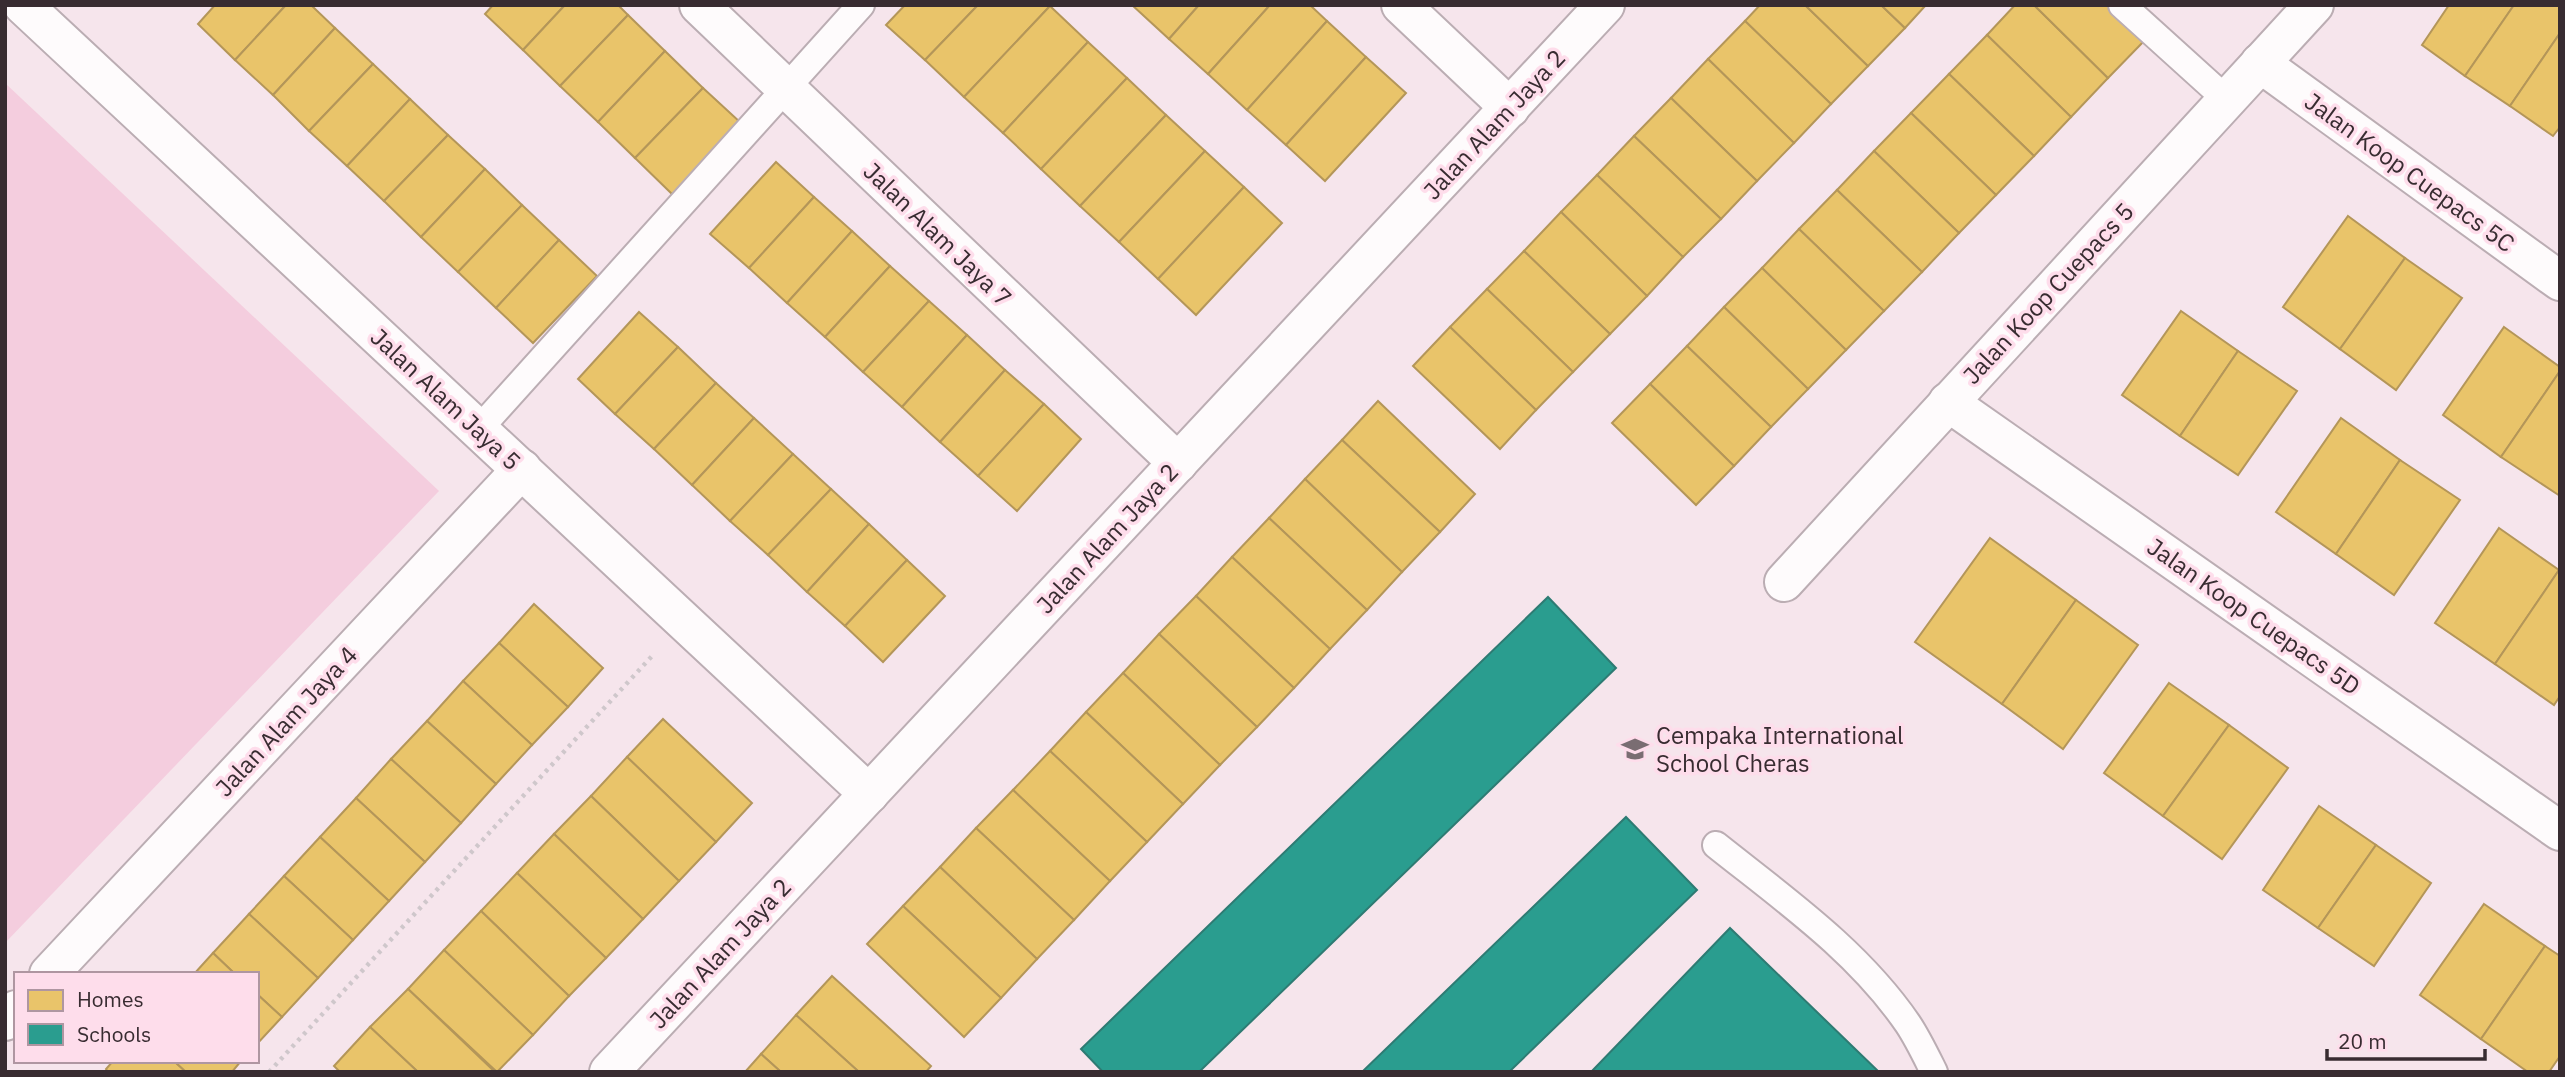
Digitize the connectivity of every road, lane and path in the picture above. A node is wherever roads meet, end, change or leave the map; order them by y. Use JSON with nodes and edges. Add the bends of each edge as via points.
{"nodes":[{"id":1,"x":699,"y":5,"type":"edge"},
{"id":2,"x":861,"y":5,"type":"edge"},
{"id":3,"x":1401,"y":5,"type":"edge"},
{"id":4,"x":1605,"y":5,"type":"edge"},
{"id":5,"x":2122,"y":5,"type":"edge"},
{"id":6,"x":2314,"y":5,"type":"edge"},
{"id":7,"x":25,"y":6,"type":"edge"},
{"id":8,"x":2260,"y":64,"type":"junction"},
{"id":9,"x":786,"y":89,"type":"junction"},
{"id":10,"x":2227,"y":100,"type":"junction"},
{"id":11,"x":1510,"y":108,"type":"junction"},
{"id":12,"x":2560,"y":281,"type":"edge"},
{"id":13,"x":1948,"y":402,"type":"junction"},
{"id":14,"x":479,"y":429,"type":"junction"},
{"id":15,"x":1178,"y":463,"type":"junction"},
{"id":16,"x":522,"y":469,"type":"junction"},
{"id":17,"x":1784,"y":582,"type":"dead end"},
{"id":18,"x":684,"y":621,"type":"junction"},
{"id":19,"x":869,"y":794,"type":"junction"},
{"id":20,"x":2560,"y":831,"type":"edge"},
{"id":21,"x":1716,"y":845,"type":"dead end"},
{"id":22,"x":51,"y":972,"type":"edge"},
{"id":23,"x":269,"y":1072,"type":"edge"},
{"id":24,"x":609,"y":1072,"type":"edge"},
{"id":25,"x":1934,"y":1072,"type":"edge"}],
"edges":[{"from":1,"to":9,"type":"street","name":"Jalan Alam Jaya 7"},
{"from":2,"to":9,"type":"lane"},
{"from":3,"to":11,"type":"street"},
{"from":4,"to":11,"type":"street","name":"Jalan Alam Jaya 2"},
{"from":5,"to":10,"type":"lane"},
{"from":6,"to":8,"type":"street","name":"Jalan Koop Cuepacs 5"},
{"from":7,"to":14,"type":"street","name":"Jalan Alam Jaya 5"},
{"from":8,"to":10,"type":"street","name":"Jalan Koop Cuepacs 5"},
{"from":8,"to":12,"type":"street","name":"Jalan Koop Cuepacs 5C"},
{"from":9,"to":14,"type":"lane"},
{"from":9,"to":15,"type":"street","name":"Jalan Alam Jaya 7"},
{"from":10,"to":13,"type":"street","name":"Jalan Koop Cuepacs 5"},
{"from":11,"to":15,"type":"street","name":"Jalan Alam Jaya 2"},
{"from":13,"to":17,"type":"street","name":"Jalan Koop Cuepacs 5"},
{"from":13,"to":20,"type":"street","name":"Jalan Koop Cuepacs 5D"},
{"from":14,"to":16,"type":"street","name":"Jalan Alam Jaya 5"},
{"from":15,"to":19,"type":"street","name":"Jalan Alam Jaya 2"},
{"from":16,"to":18,"type":"street","name":"Jalan Alam Jaya 5"},
{"from":16,"to":22,"type":"street","name":"Jalan Alam Jaya 4"},
{"from":18,"to":19,"type":"street","name":"Jalan Alam Jaya 5"},
{"from":18,"to":23,"type":"path"},
{"from":19,"to":24,"type":"street","name":"Jalan Alam Jaya 2"},
{"from":21,"to":25,"type":"lane","via":[[1835,940],[1868,974],[1909,1026]]}]}
